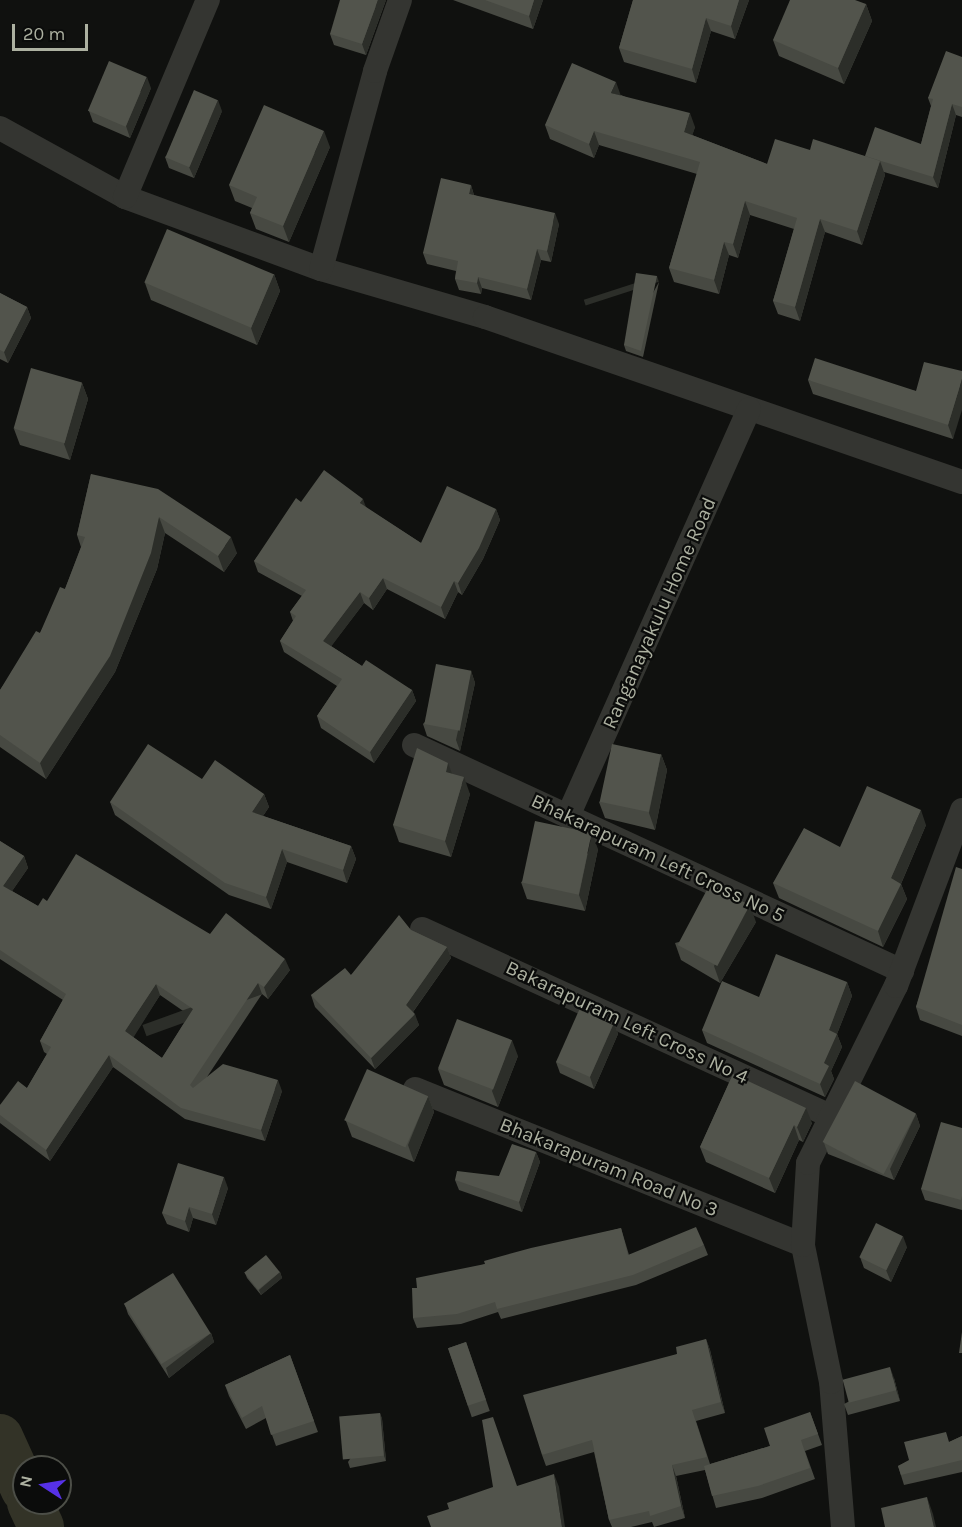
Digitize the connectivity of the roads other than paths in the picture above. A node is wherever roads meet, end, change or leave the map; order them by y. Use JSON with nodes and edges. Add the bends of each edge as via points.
{"nodes":[{"id":1,"x":208,"y":0,"type":"edge"},
{"id":2,"x":400,"y":0,"type":"edge"},
{"id":3,"x":0,"y":128,"type":"edge"},
{"id":4,"x":125,"y":197,"type":"junction"},
{"id":5,"x":321,"y":269,"type":"junction"},
{"id":6,"x":749,"y":410,"type":"junction"},
{"id":7,"x":962,"y":482,"type":"edge"},
{"id":8,"x":414,"y":745,"type":"dead end"},
{"id":9,"x":962,"y":810,"type":"edge"},
{"id":10,"x":568,"y":816,"type":"junction"},
{"id":11,"x":422,"y":928,"type":"dead end"},
{"id":12,"x":902,"y":971,"type":"junction"},
{"id":13,"x":415,"y":1089,"type":"edge"},
{"id":14,"x":831,"y":1116,"type":"junction"},
{"id":15,"x":803,"y":1245,"type":"junction"},
{"id":16,"x":843,"y":1527,"type":"edge"}],
"edges":[{"from":1,"to":4,"type":"street"},
{"from":2,"to":5,"type":"street","via":[[375,71]]},
{"from":3,"to":4,"type":"street"},
{"from":4,"to":5,"type":"street"},
{"from":5,"to":6,"type":"street","via":[[484,317]]},
{"from":6,"to":7,"type":"street"},
{"from":6,"to":10,"type":"street","name":"Ranganayakulu Home Road"},
{"from":8,"to":10,"type":"street","name":"Bhakarapuram Left Cross No 5"},
{"from":9,"to":12,"type":"street"},
{"from":10,"to":12,"type":"street","name":"Bhakarapuram Left Cross No 5"},
{"from":11,"to":14,"type":"street","name":"Bakarapuram Left Cross No 4"},
{"from":12,"to":14,"type":"street"},
{"from":13,"to":15,"type":"street","name":"Bhakarapuram Road No 3"},
{"from":14,"to":15,"type":"street","via":[[808,1163]]},
{"from":15,"to":16,"type":"street","via":[[831,1382]]}]}
